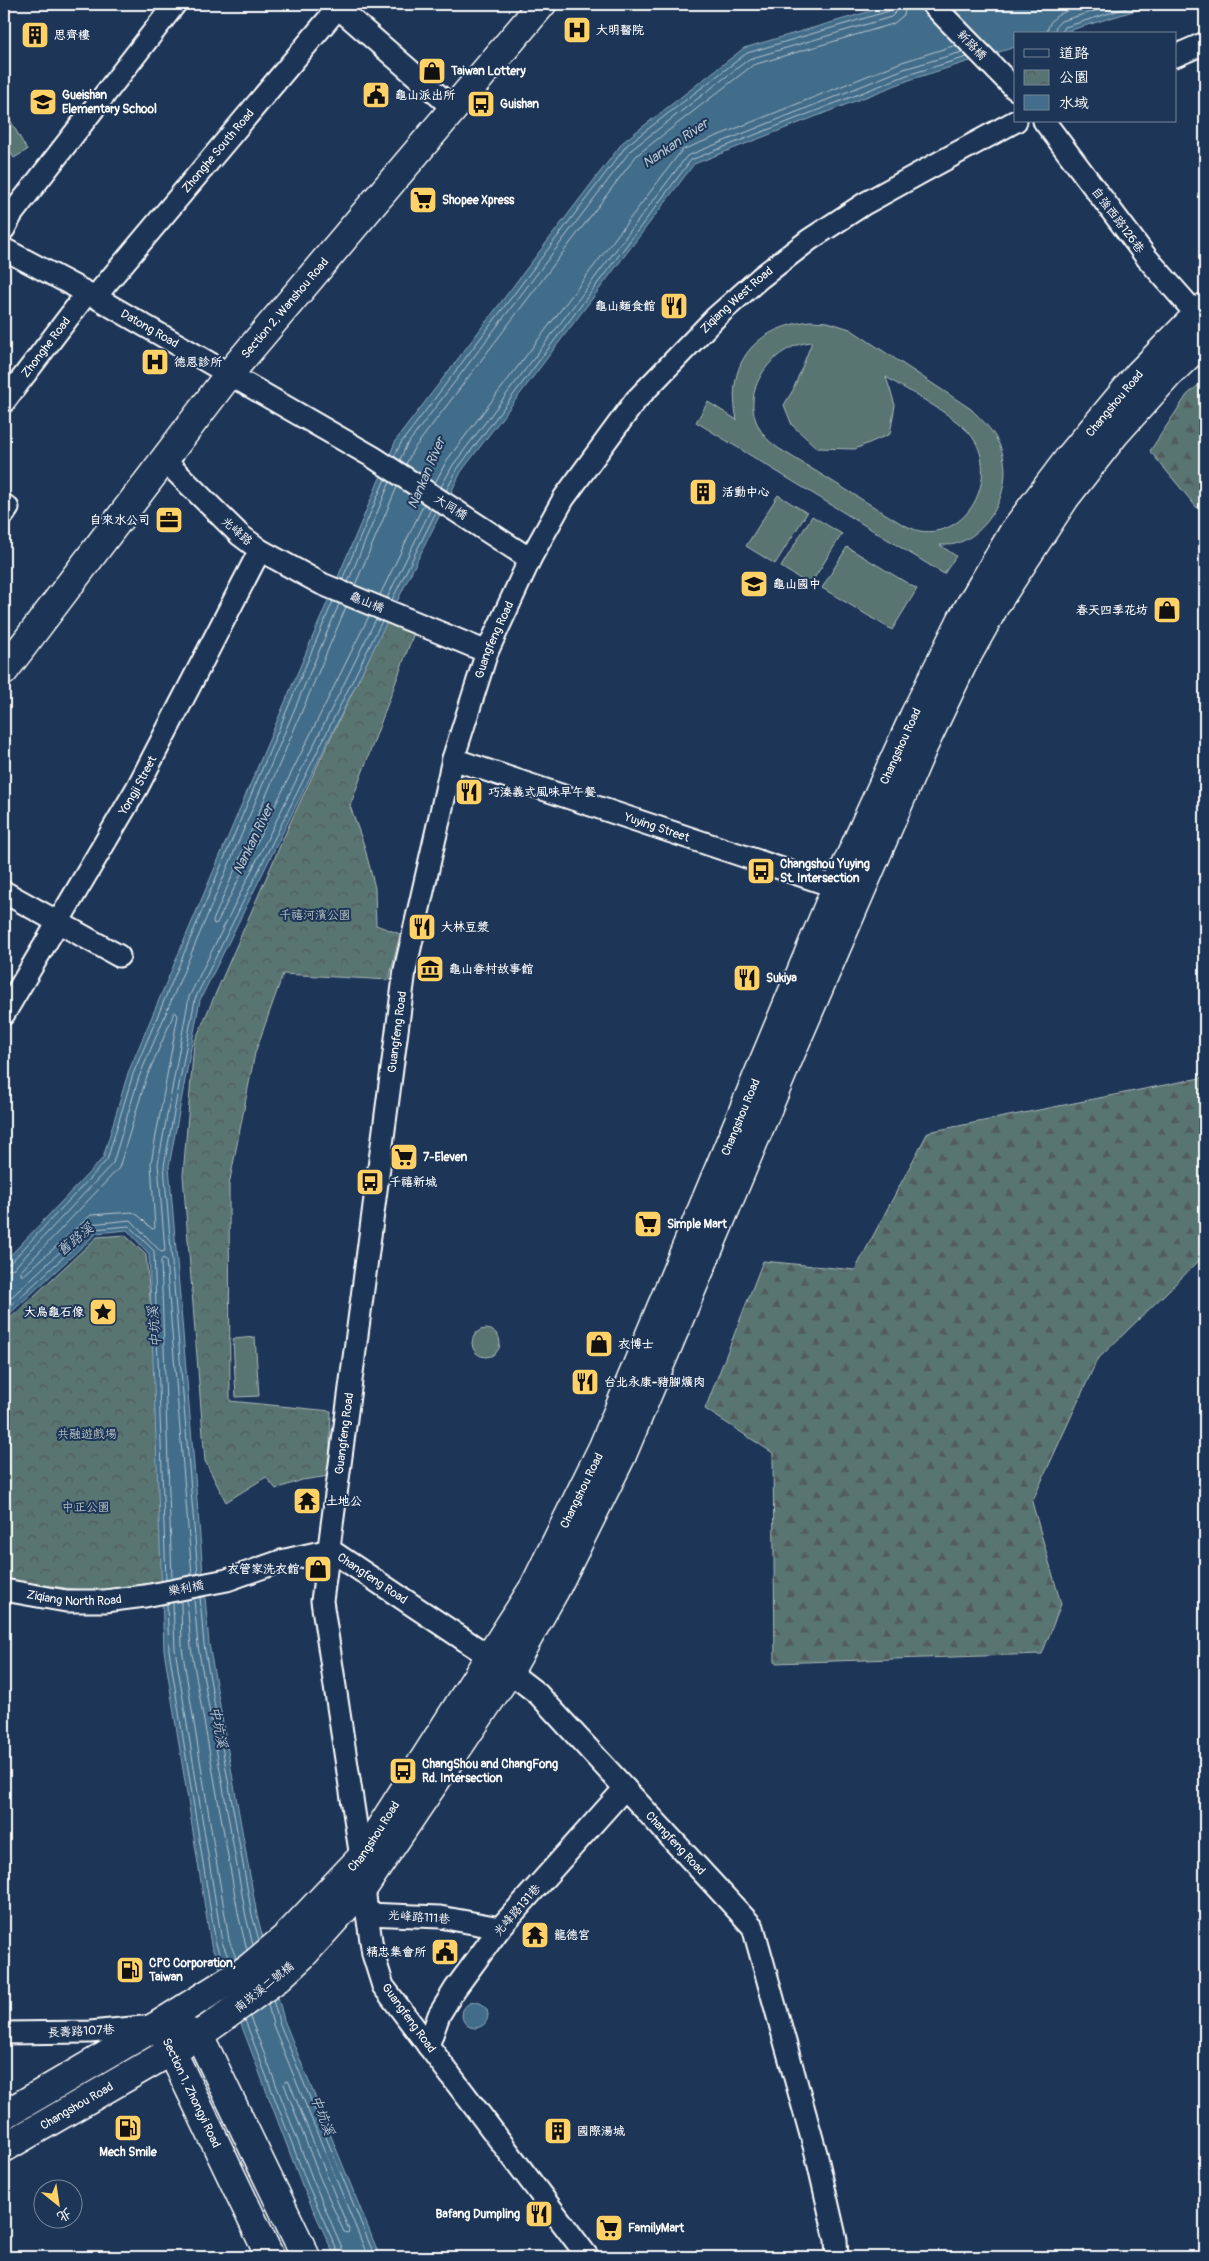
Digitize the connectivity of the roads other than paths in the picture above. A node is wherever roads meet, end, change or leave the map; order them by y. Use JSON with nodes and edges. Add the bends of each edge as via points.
{"nodes":[{"id":1,"x":175,"y":4,"type":"edge"},
{"id":2,"x":542,"y":4,"type":"edge"},
{"id":3,"x":932,"y":4,"type":"edge"},
{"id":4,"x":338,"y":5,"type":"edge"},
{"id":5,"x":1205,"y":43,"type":"edge"},
{"id":6,"x":1176,"y":56,"type":"edge"},
{"id":7,"x":1014,"y":88,"type":"edge"},
{"id":8,"x":454,"y":109,"type":"junction"},
{"id":9,"x":1014,"y":122,"type":"edge"},
{"id":10,"x":1045,"y":122,"type":"edge"},
{"id":11,"x":4,"y":229,"type":"edge"},
{"id":12,"x":4,"y":249,"type":"edge"},
{"id":13,"x":91,"y":295,"type":"junction"},
{"id":14,"x":1202,"y":320,"type":"edge"},
{"id":15,"x":230,"y":374,"type":"junction"},
{"id":16,"x":4,"y":402,"type":"edge"},
{"id":17,"x":373,"y":457,"type":"joint"},
{"id":18,"x":164,"y":460,"type":"junction"},
{"id":19,"x":260,"y":550,"type":"junction"},
{"id":20,"x":530,"y":559,"type":"junction"},
{"id":21,"x":324,"y":584,"type":"joint"},
{"id":22,"x":487,"y":652,"type":"junction"},
{"id":23,"x":4,"y":671,"type":"edge"},
{"id":24,"x":453,"y":759,"type":"junction"},
{"id":25,"x":848,"y":891,"type":"junction"},
{"id":26,"x":4,"y":892,"type":"edge"},
{"id":27,"x":58,"y":924,"type":"junction"},
{"id":28,"x":119,"y":956,"type":"dead end"},
{"id":29,"x":4,"y":1014,"type":"edge"},
{"id":30,"x":330,"y":1550,"type":"junction"},
{"id":31,"x":4,"y":1590,"type":"edge"},
{"id":32,"x":145,"y":1596,"type":"joint"},
{"id":33,"x":500,"y":1664,"type":"junction"},
{"id":34,"x":625,"y":1788,"type":"junction"},
{"id":35,"x":361,"y":1858,"type":"junction"},
{"id":36,"x":366,"y":1901,"type":"junction"},
{"id":37,"x":500,"y":1928,"type":"junction"},
{"id":38,"x":294,"y":1946,"type":"junction"},
{"id":39,"x":226,"y":2018,"type":"joint"},
{"id":40,"x":158,"y":2025,"type":"junction"},
{"id":41,"x":4,"y":2033,"type":"edge"},
{"id":42,"x":199,"y":2035,"type":"junction"},
{"id":43,"x":428,"y":2046,"type":"junction"},
{"id":44,"x":172,"y":2051,"type":"junction"},
{"id":45,"x":4,"y":2115,"type":"edge"},
{"id":46,"x":4,"y":2148,"type":"edge"},
{"id":47,"x":270,"y":2257,"type":"edge"},
{"id":48,"x":306,"y":2257,"type":"edge"},
{"id":49,"x":588,"y":2257,"type":"edge"},
{"id":50,"x":837,"y":2257,"type":"edge"}],
"edges":[{"from":1,"to":11,"type":"street","via":[[12,214]]},
{"from":2,"to":8,"type":"main road","name":"Section 2, Wanshou Road"},
{"from":3,"to":7,"type":"street","name":"新路橋"},
{"from":4,"to":8,"type":"street"},
{"from":4,"to":13,"type":"street","name":"Zhonghe South Road"},
{"from":5,"to":6,"type":"street"},
{"from":8,"to":15,"type":"main road","name":"Section 2, Wanshou Road"},
{"from":9,"to":20,"type":"street","name":"Ziqiang West Road","via":[[896,186],[809,240],[716,317],[636,400],[564,498]]},
{"from":10,"to":14,"type":"street","name":"自強西路126巷","via":[[1147,258]]},
{"from":12,"to":13,"type":"street","name":"Datong Road"},
{"from":13,"to":15,"type":"street","name":"Datong Road"},
{"from":13,"to":16,"type":"street","name":"Zhonghe Road"},
{"from":14,"to":25,"type":"main road","name":"Changshou Road","via":[[1169,374],[1115,434],[1065,498],[997,602]]},
{"from":15,"to":17,"type":"street","name":"Datong Road"},
{"from":15,"to":18,"type":"main road","name":"Section 2, Wanshou Road"},
{"from":17,"to":20,"type":"street","name":"大同橋"},
{"from":18,"to":19,"type":"street","name":"光峰路","via":[[240,535]]},
{"from":18,"to":23,"type":"main road","name":"Section 2, Wanshou Road"},
{"from":19,"to":21,"type":"street","name":"光峰路"},
{"from":19,"to":27,"type":"street","name":"Yongji Street","via":[[137,788]]},
{"from":20,"to":22,"type":"street","name":"Guangfeng Road"},
{"from":21,"to":22,"type":"street","name":"龜山橋"},
{"from":22,"to":24,"type":"street","name":"Guangfeng Road"},
{"from":24,"to":25,"type":"street","name":"Yuying Street"},
{"from":24,"to":30,"type":"street","name":"Guangfeng Road","via":[[405,970]]},
{"from":25,"to":33,"type":"main road","name":"Changshou Road","via":[[632,1403],[603,1447]]},
{"from":26,"to":27,"type":"street"},
{"from":27,"to":28,"type":"street"},
{"from":27,"to":29,"type":"street","name":"Yongji Street"},
{"from":30,"to":32,"type":"street","name":"樂利橋","via":[[281,1561],[227,1580]]},
{"from":30,"to":33,"type":"street","name":"Changfeng Road"},
{"from":30,"to":35,"type":"street","name":"Guangfeng Road","via":[[322,1601]]},
{"from":31,"to":32,"type":"street","name":"Ziqiang North Road","via":[[82,1602]]},
{"from":33,"to":34,"type":"street","name":"Changfeng Road","via":[[538,1694]]},
{"from":33,"to":35,"type":"main road","name":"Changshou Road"},
{"from":33,"to":36,"type":"main road","name":"Changshou Road"},
{"from":34,"to":37,"type":"street","name":"光峰路131巷"},
{"from":34,"to":50,"type":"street","name":"Changfeng Road","via":[[753,1927],[816,2153]]},
{"from":35,"to":36,"type":"street","name":"Guangfeng Road"},
{"from":35,"to":38,"type":"main road","name":"Changshou Road"},
{"from":36,"to":37,"type":"street","name":"光峰路111巷"},
{"from":36,"to":38,"type":"main road","name":"Changshou Road"},
{"from":36,"to":43,"type":"street","name":"Guangfeng Road","via":[[373,1954],[383,1986]]},
{"from":37,"to":43,"type":"street","name":"光峰路131巷","via":[[439,2015]]},
{"from":38,"to":39,"type":"main road","name":"南崁溪二號橋","via":[[278,1979]]},
{"from":38,"to":40,"type":"main road","name":"南崁溪二號橋","via":[[249,1968]]},
{"from":39,"to":42,"type":"main road","name":"Changshou Road"},
{"from":40,"to":41,"type":"street","name":"長壽路107巷","via":[[90,2032]]},
{"from":40,"to":42,"type":"main road","name":"Section 1, Zhongyi Road"},
{"from":40,"to":44,"type":"main road","name":"Section 1, Zhongyi Road"},
{"from":40,"to":45,"type":"main road"},
{"from":42,"to":44,"type":"main road","name":"Changshou Road"},
{"from":42,"to":48,"type":"main road"},
{"from":43,"to":49,"type":"street","name":"Guangfeng Road"},
{"from":44,"to":46,"type":"main road","name":"Changshou Road"},
{"from":44,"to":47,"type":"main road","name":"Section 1, Zhongyi Road"}]}
